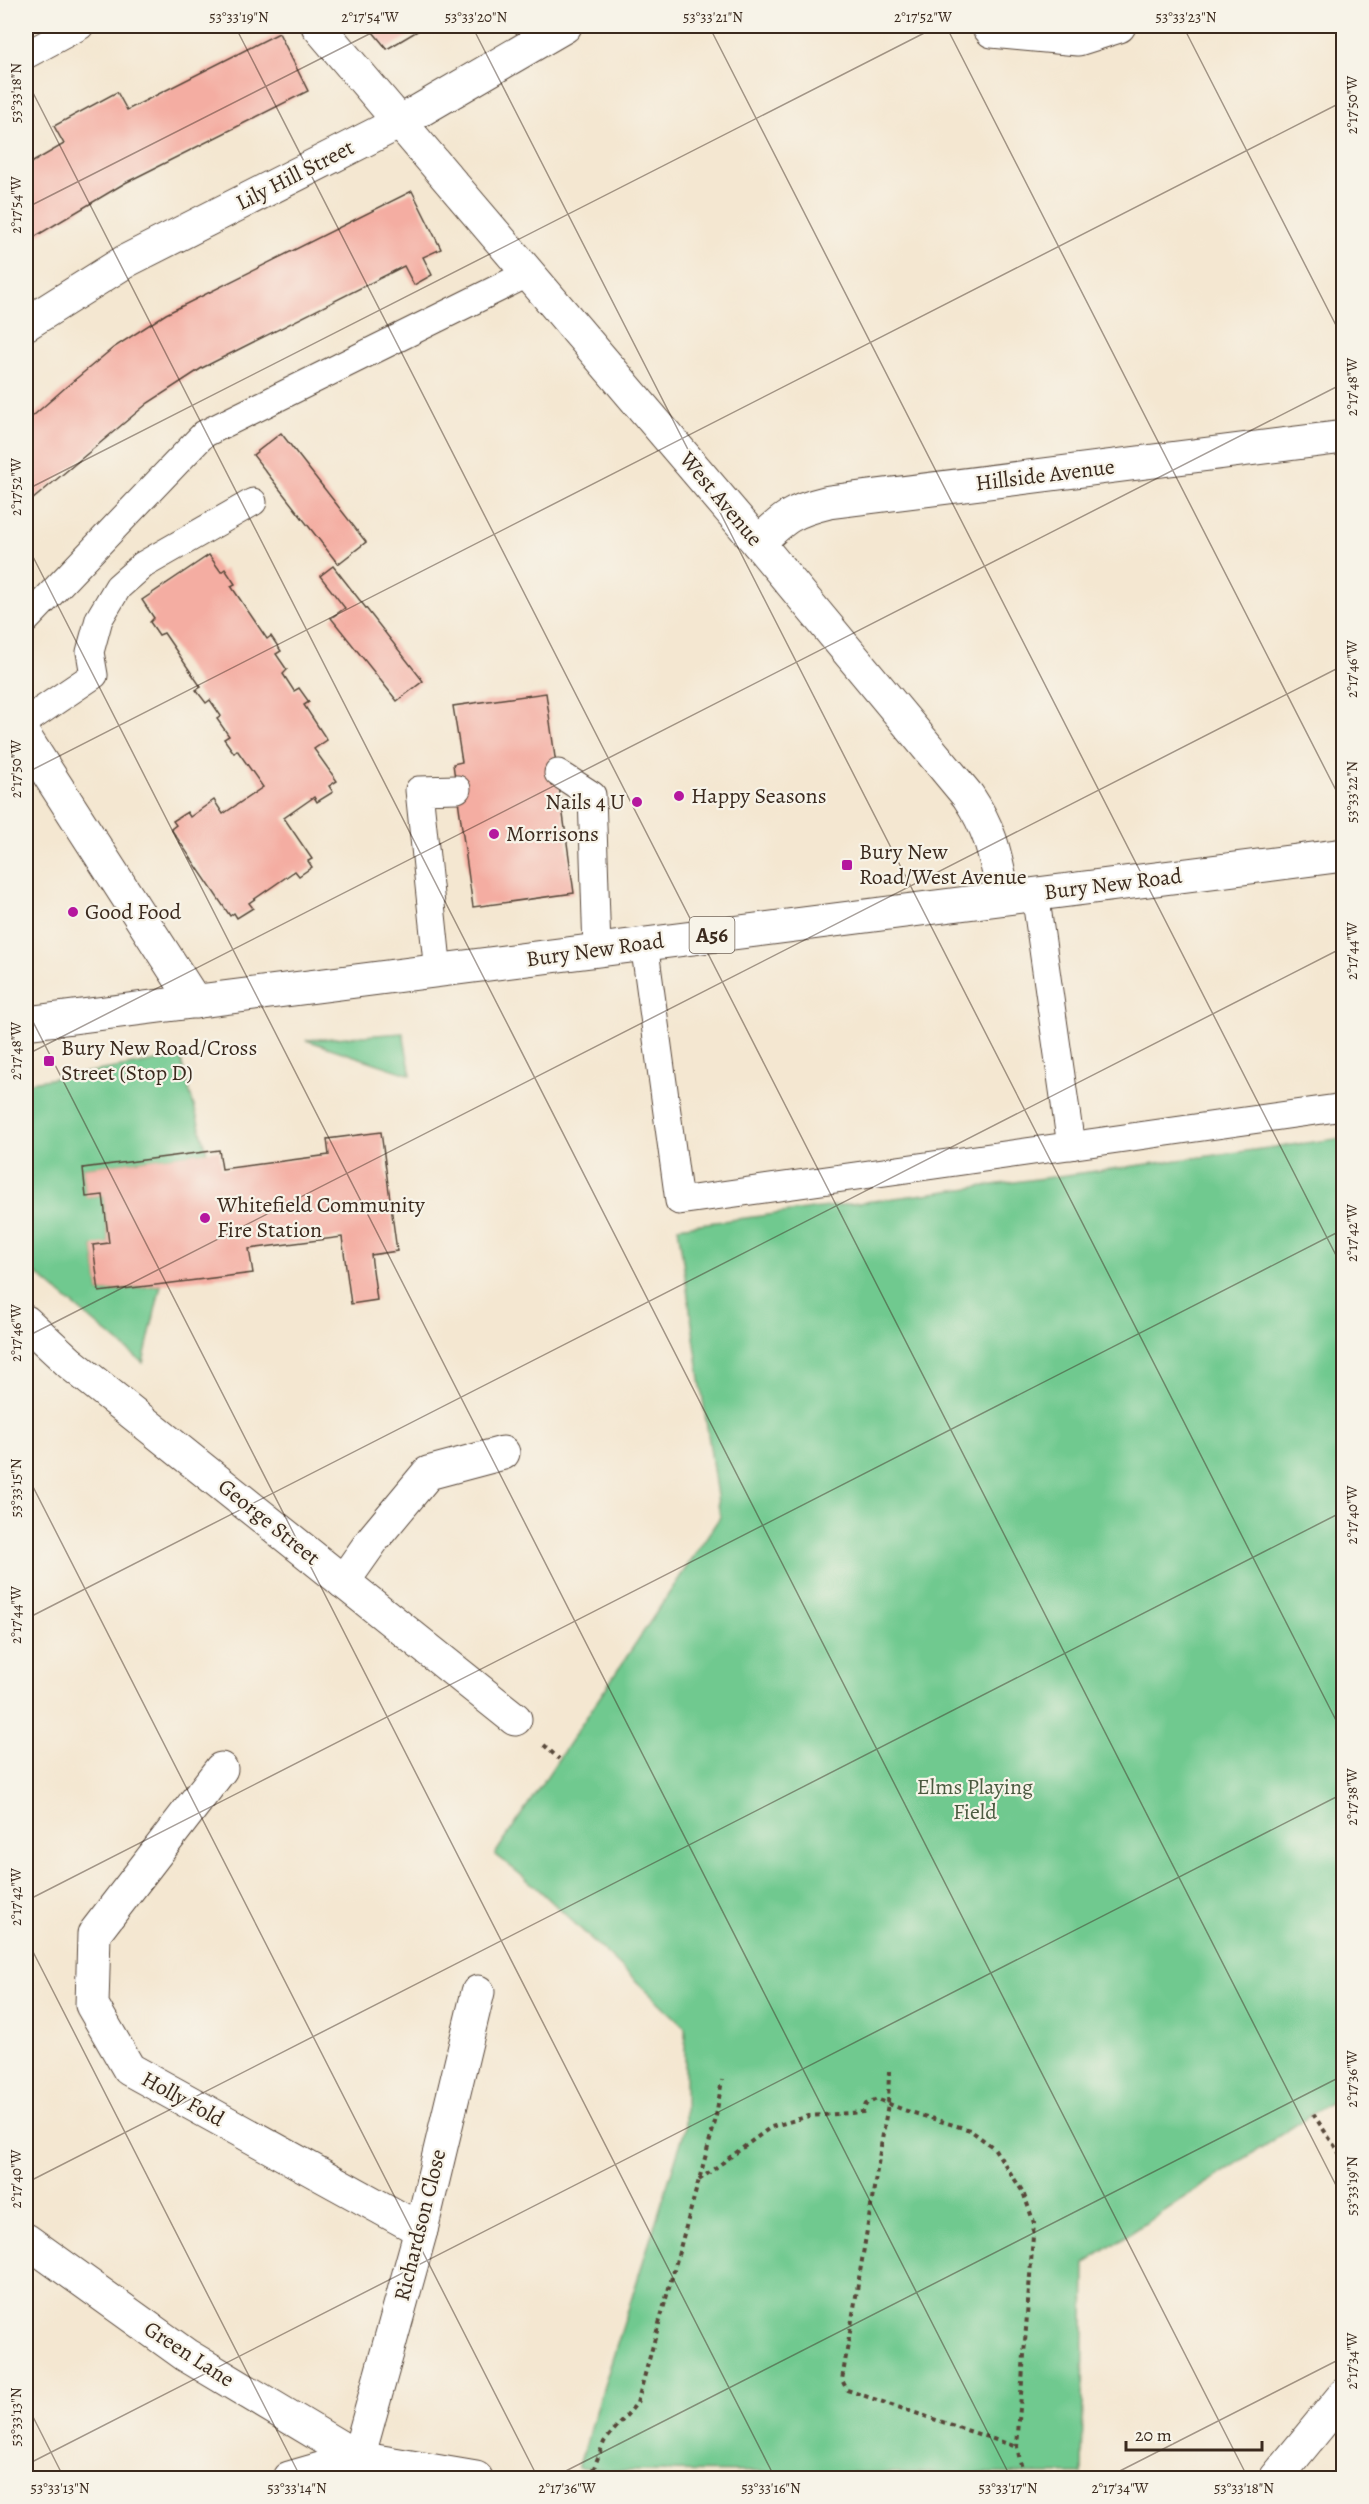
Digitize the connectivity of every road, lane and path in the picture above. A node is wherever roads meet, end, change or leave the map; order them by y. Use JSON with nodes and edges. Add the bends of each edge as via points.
{"nodes":[{"id":1,"x":318,"y":26,"type":"edge"},
{"id":2,"x":565,"y":26,"type":"edge"},
{"id":3,"x":988,"y":26,"type":"edge"},
{"id":4,"x":1119,"y":26,"type":"edge"},
{"id":5,"x":73,"y":27,"type":"edge"},
{"id":6,"x":26,"y":55,"type":"edge"},
{"id":7,"x":400,"y":122,"type":"junction"},
{"id":8,"x":529,"y":273,"type":"junction"},
{"id":9,"x":26,"y":324,"type":"edge"},
{"id":10,"x":1344,"y":437,"type":"edge"},
{"id":11,"x":253,"y":502,"type":"dead end"},
{"id":12,"x":758,"y":543,"type":"junction"},
{"id":13,"x":26,"y":620,"type":"edge"},
{"id":14,"x":26,"y":720,"type":"edge"},
{"id":15,"x":26,"y":739,"type":"edge"},
{"id":16,"x":558,"y":773,"type":"dead end"},
{"id":17,"x":457,"y":789,"type":"dead end"},
{"id":18,"x":1344,"y":855,"type":"edge"},
{"id":19,"x":1019,"y":895,"type":"junction"},
{"id":20,"x":644,"y":943,"type":"junction"},
{"id":21,"x":597,"y":950,"type":"junction"},
{"id":22,"x":438,"y":972,"type":"junction"},
{"id":23,"x":195,"y":1002,"type":"junction"},
{"id":24,"x":26,"y":1023,"type":"edge"},
{"id":25,"x":1344,"y":1107,"type":"edge"},
{"id":26,"x":1071,"y":1146,"type":"junction"},
{"id":27,"x":26,"y":1322,"type":"edge"},
{"id":28,"x":503,"y":1453,"type":"dead end"},
{"id":29,"x":343,"y":1582,"type":"junction"},
{"id":30,"x":514,"y":1719,"type":"dead end"},
{"id":31,"x":221,"y":1769,"type":"dead end"},
{"id":32,"x":478,"y":1992,"type":"dead end"},
{"id":33,"x":889,"y":2071,"type":"dead end"},
{"id":34,"x":722,"y":2080,"type":"dead end"},
{"id":35,"x":888,"y":2104,"type":"junction"},
{"id":36,"x":1313,"y":2114,"type":"dead end"},
{"id":37,"x":1344,"y":2160,"type":"edge"},
{"id":38,"x":699,"y":2180,"type":"junction"},
{"id":39,"x":421,"y":2230,"type":"junction"},
{"id":40,"x":26,"y":2240,"type":"edge"},
{"id":41,"x":1342,"y":2399,"type":"edge"},
{"id":42,"x":1017,"y":2447,"type":"junction"},
{"id":43,"x":358,"y":2458,"type":"junction"},
{"id":44,"x":289,"y":2478,"type":"edge"},
{"id":45,"x":476,"y":2478,"type":"edge"},
{"id":46,"x":590,"y":2478,"type":"edge"},
{"id":47,"x":1024,"y":2478,"type":"edge"},
{"id":48,"x":1276,"y":2478,"type":"edge"}],
"edges":[{"from":1,"to":7,"type":"main road","name":"West Avenue"},
{"from":2,"to":7,"type":"main road","name":"Lily Hill Street"},
{"from":3,"to":4,"type":"main road","via":[[992,31],[1078,39]]},
{"from":5,"to":6,"type":"lane"},
{"from":7,"to":8,"type":"main road","name":"West Avenue"},
{"from":7,"to":9,"type":"main road","name":"Lily Hill Street","via":[[126,261]]},
{"from":8,"to":12,"type":"main road","name":"West Avenue"},
{"from":8,"to":13,"type":"lane","via":[[204,434]]},
{"from":10,"to":12,"type":"main road","name":"Hillside Avenue","via":[[829,502],[804,508],[783,519]]},
{"from":11,"to":14,"type":"lane","via":[[143,566],[118,587],[99,619],[90,652],[94,675]]},
{"from":12,"to":19,"type":"main road","name":"West Avenue","via":[[968,796],[984,820]]},
{"from":15,"to":23,"type":"main road"},
{"from":16,"to":21,"type":"lane","via":[[592,795]]},
{"from":17,"to":22,"type":"lane","via":[[419,790]]},
{"from":18,"to":19,"type":"main road","name":"Bury New Road","number":"A56"},
{"from":19,"to":20,"type":"main road","name":"Bury New Road","number":"A56"},
{"from":19,"to":26,"type":"lane"},
{"from":20,"to":21,"type":"main road","name":"Bury New Road","number":"A56"},
{"from":20,"to":26,"type":"lane","via":[[680,1202]]},
{"from":21,"to":22,"type":"main road","name":"Bury New Road","number":"A56"},
{"from":22,"to":23,"type":"main road","name":"Bury New Road","number":"A56"},
{"from":23,"to":24,"type":"main road","name":"Bury New Road","number":"A56"},
{"from":25,"to":26,"type":"lane"},
{"from":27,"to":29,"type":"main road","name":"George Street","via":[[70,1363]]},
{"from":28,"to":29,"type":"main road","via":[[428,1473]]},
{"from":29,"to":30,"type":"main road","name":"George Street"},
{"from":31,"to":39,"type":"main road","name":"Holly Fold","via":[[94,1934],[92,2005],[129,2069]]},
{"from":32,"to":39,"type":"main road","name":"Richardson Close"},
{"from":33,"to":35,"type":"path"},
{"from":34,"to":38,"type":"path"},
{"from":35,"to":38,"type":"path","via":[[877,2099],[866,2104],[863,2112],[809,2116],[771,2127]]},
{"from":35,"to":42,"type":"path","via":[[970,2130],[994,2148],[1023,2192],[1034,2223]]},
{"from":35,"to":42,"type":"path","via":[[842,2380],[847,2390]]},
{"from":36,"to":37,"type":"path"},
{"from":38,"to":46,"type":"path","via":[[637,2403],[604,2442]]},
{"from":39,"to":43,"type":"main road","name":"Richardson Close"},
{"from":40,"to":43,"type":"main road","name":"Green Lane","via":[[186,2355]]},
{"from":41,"to":48,"type":"main road"},
{"from":42,"to":47,"type":"path"},
{"from":43,"to":44,"type":"main road"},
{"from":43,"to":45,"type":"main road"}]}
